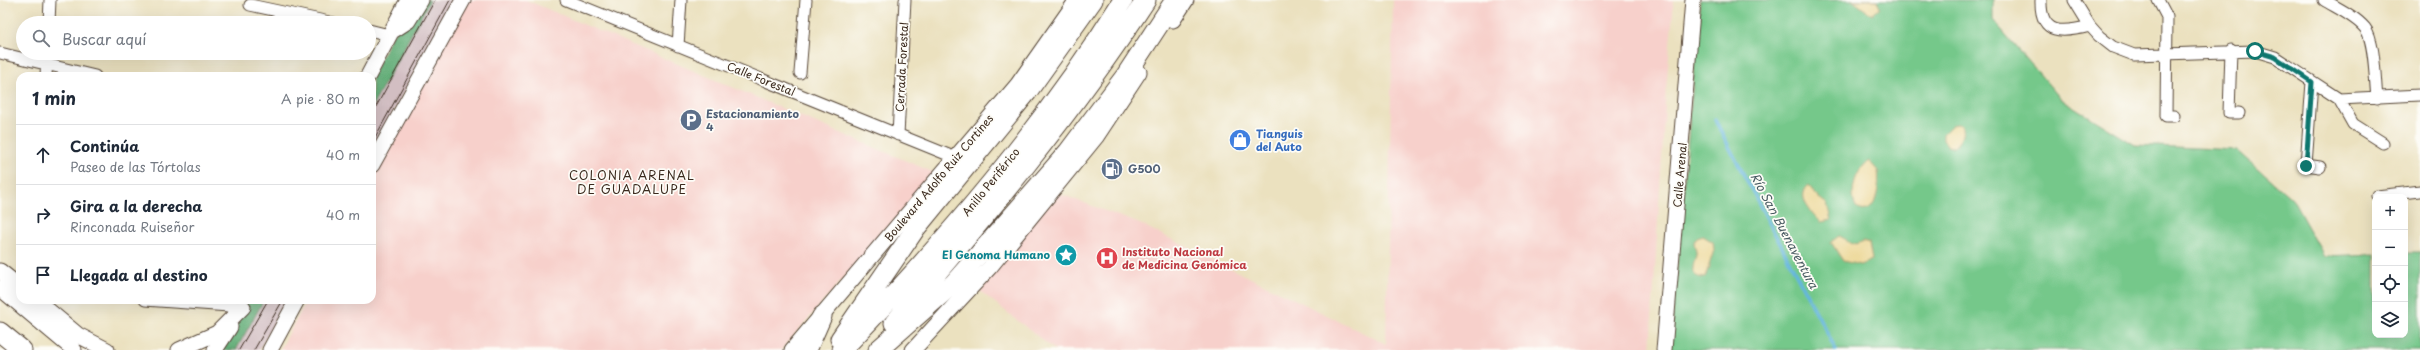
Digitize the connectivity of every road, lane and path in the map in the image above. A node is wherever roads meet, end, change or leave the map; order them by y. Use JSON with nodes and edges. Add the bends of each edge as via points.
{"nodes":[{"id":1,"x":50,"y":0,"type":"edge"},
{"id":2,"x":408,"y":0,"type":"edge"},
{"id":3,"x":421,"y":0,"type":"edge"},
{"id":4,"x":463,"y":0,"type":"edge"},
{"id":5,"x":566,"y":0,"type":"edge"},
{"id":6,"x":681,"y":0,"type":"edge"},
{"id":7,"x":806,"y":0,"type":"edge"},
{"id":8,"x":906,"y":0,"type":"edge"},
{"id":9,"x":1124,"y":0,"type":"edge"},
{"id":10,"x":1146,"y":0,"type":"edge"},
{"id":11,"x":1175,"y":0,"type":"edge"},
{"id":12,"x":1186,"y":0,"type":"edge"},
{"id":13,"x":1693,"y":0,"type":"edge"},
{"id":14,"x":2041,"y":0,"type":"edge"},
{"id":15,"x":2074,"y":0,"type":"edge"},
{"id":16,"x":2158,"y":0,"type":"edge"},
{"id":17,"x":2324,"y":0,"type":"edge"},
{"id":18,"x":1079,"y":1,"type":"edge"},
{"id":19,"x":250,"y":5,"type":"dead end"},
{"id":20,"x":49,"y":16,"type":"edge"},
{"id":21,"x":301,"y":16,"type":"edge"},
{"id":22,"x":2090,"y":26,"type":"junction"},
{"id":23,"x":376,"y":31,"type":"edge"},
{"id":24,"x":390,"y":33,"type":"junction"},
{"id":25,"x":678,"y":46,"type":"junction"},
{"id":26,"x":2231,"y":50,"type":"junction"},
{"id":27,"x":0,"y":53,"type":"edge"},
{"id":28,"x":2168,"y":54,"type":"junction"},
{"id":29,"x":16,"y":55,"type":"edge"},
{"id":30,"x":47,"y":60,"type":"edge"},
{"id":31,"x":50,"y":60,"type":"edge"},
{"id":32,"x":46,"y":72,"type":"edge"},
{"id":33,"x":84,"y":72,"type":"edge"},
{"id":34,"x":370,"y":72,"type":"edge"},
{"id":35,"x":800,"y":73,"type":"dead end"},
{"id":36,"x":2312,"y":82,"type":"junction"},
{"id":37,"x":2420,"y":95,"type":"edge"},
{"id":38,"x":2377,"y":98,"type":"junction"},
{"id":39,"x":2339,"y":99,"type":"junction"},
{"id":40,"x":2239,"y":113,"type":"dead end"},
{"id":41,"x":2174,"y":116,"type":"dead end"},
{"id":42,"x":898,"y":134,"type":"junction"},
{"id":43,"x":2383,"y":143,"type":"dead end"},
{"id":44,"x":376,"y":158,"type":"edge"},
{"id":45,"x":956,"y":158,"type":"junction"},
{"id":46,"x":2320,"y":167,"type":"dead end"},
{"id":47,"x":2420,"y":191,"type":"edge"},
{"id":48,"x":2394,"y":194,"type":"edge"},
{"id":49,"x":0,"y":271,"type":"edge"},
{"id":50,"x":16,"y":284,"type":"edge"},
{"id":51,"x":0,"y":288,"type":"edge"},
{"id":52,"x":16,"y":301,"type":"edge"},
{"id":53,"x":19,"y":304,"type":"edge"},
{"id":54,"x":41,"y":304,"type":"edge"},
{"id":55,"x":244,"y":304,"type":"edge"},
{"id":56,"x":244,"y":304,"type":"edge"},
{"id":57,"x":295,"y":304,"type":"edge"},
{"id":58,"x":822,"y":316,"type":"junction"},
{"id":59,"x":0,"y":332,"type":"edge"},
{"id":60,"x":22,"y":350,"type":"edge"},
{"id":61,"x":74,"y":350,"type":"edge"},
{"id":62,"x":107,"y":350,"type":"edge"},
{"id":63,"x":179,"y":350,"type":"edge"},
{"id":64,"x":215,"y":350,"type":"edge"},
{"id":65,"x":270,"y":350,"type":"edge"},
{"id":66,"x":792,"y":350,"type":"edge"},
{"id":67,"x":807,"y":350,"type":"edge"},
{"id":68,"x":832,"y":350,"type":"edge"},
{"id":69,"x":842,"y":350,"type":"edge"},
{"id":70,"x":870,"y":350,"type":"edge"},
{"id":71,"x":878,"y":350,"type":"edge"},
{"id":72,"x":913,"y":350,"type":"edge"},
{"id":73,"x":1664,"y":350,"type":"edge"}],
"edges":[{"from":1,"to":20,"type":"street"},
{"from":2,"to":24,"type":"main road"},
{"from":3,"to":24,"type":"main road","via":[[408,21]]},
{"from":4,"to":44,"type":"main road"},
{"from":5,"to":25,"type":"street","name":"Calle Forestal"},
{"from":6,"to":25,"type":"street"},
{"from":7,"to":35,"type":"street"},
{"from":8,"to":42,"type":"street","name":"Cerrada Forestal"},
{"from":9,"to":69,"type":"highway","name":"Anillo Periférico","via":[[1007,163],[941,242]]},
{"from":10,"to":70,"type":"highway","name":"Anillo Periférico","via":[[1071,108],[1015,180]]},
{"from":11,"to":71,"type":"highway","via":[[1126,75],[1063,157],[953,284]]},
{"from":12,"to":72,"type":"main road","via":[[1096,137],[990,267]]},
{"from":13,"to":73,"type":"main road","name":"Calle Arenal"},
{"from":14,"to":22,"type":"street","via":[[2041,11],[2050,28],[2060,31]]},
{"from":15,"to":22,"type":"street"},
{"from":16,"to":28,"type":"street","via":[[2167,17]]},
{"from":17,"to":38,"type":"street","via":[[2366,28],[2370,39]]},
{"from":18,"to":45,"type":"main road","name":"Boulevard Adolfo Ruiz Cortines","via":[[1018,84]]},
{"from":18,"to":68,"type":"highway","via":[[1028,91],[916,228]]},
{"from":19,"to":21,"type":"street"},
{"from":22,"to":28,"type":"street","via":[[2113,47],[2134,55]]},
{"from":23,"to":24,"type":"street"},
{"from":24,"to":34,"type":"main road"},
{"from":25,"to":42,"type":"street","name":"Calle Forestal"},
{"from":26,"to":28,"type":"street"},
{"from":26,"to":36,"type":"street","via":[[2255,51],[2275,57]]},
{"from":26,"to":40,"type":"street","via":[[2229,113]]},
{"from":27,"to":29,"type":"street"},
{"from":28,"to":41,"type":"street","via":[[2166,116]]},
{"from":30,"to":32,"type":"street"},
{"from":31,"to":33,"type":"street"},
{"from":36,"to":39,"type":"street"},
{"from":36,"to":46,"type":"street","via":[[2306,166]]},
{"from":37,"to":38,"type":"street"},
{"from":38,"to":39,"type":"street"},
{"from":39,"to":43,"type":"street","via":[[2353,124]]},
{"from":42,"to":45,"type":"street","name":"Calle Forestal"},
{"from":45,"to":58,"type":"main road","name":"Boulevard Adolfo Ruiz Cortines"},
{"from":47,"to":48,"type":"street"},
{"from":49,"to":50,"type":"main road"},
{"from":51,"to":52,"type":"main road"},
{"from":53,"to":61,"type":"main road"},
{"from":54,"to":62,"type":"main road","via":[[78,335]]},
{"from":55,"to":63,"type":"main road","via":[[217,333]]},
{"from":56,"to":64,"type":"main road"},
{"from":57,"to":65,"type":"main road"},
{"from":58,"to":66,"type":"main road","name":"Boulevard Adolfo Ruiz Cortines"},
{"from":58,"to":67,"type":"highway"},
{"from":59,"to":60,"type":"highway"}]}
